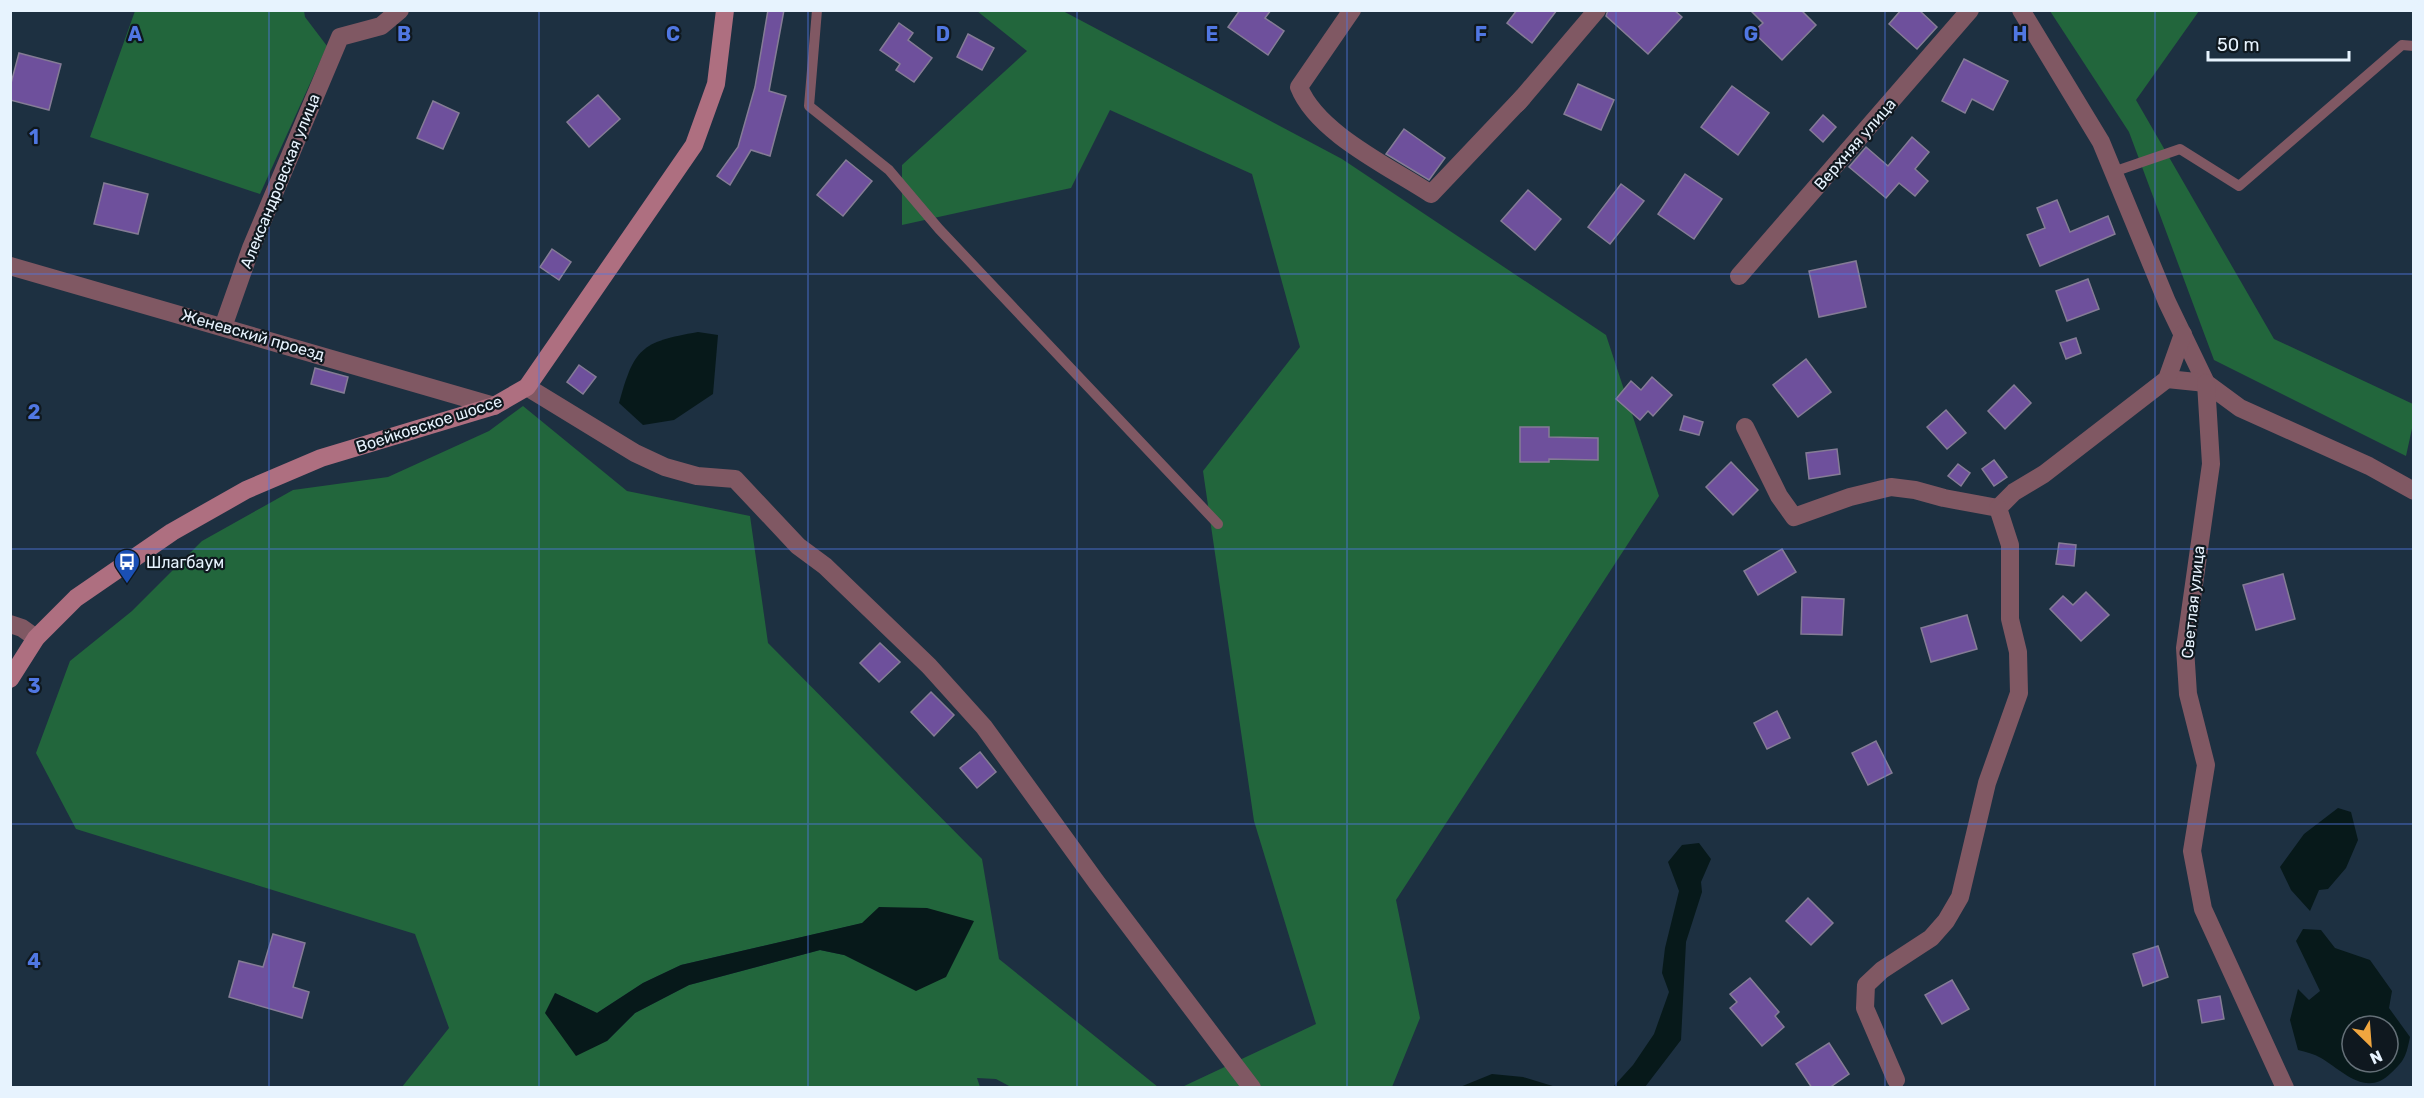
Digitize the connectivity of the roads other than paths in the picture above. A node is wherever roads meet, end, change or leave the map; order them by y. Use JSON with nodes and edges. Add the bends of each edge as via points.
{"nodes":[{"id":1,"x":400,"y":10,"type":"edge"},
{"id":2,"x":725,"y":10,"type":"edge"},
{"id":3,"x":817,"y":10,"type":"edge"},
{"id":4,"x":1352,"y":10,"type":"edge"},
{"id":5,"x":1597,"y":10,"type":"edge"},
{"id":6,"x":1970,"y":10,"type":"edge"},
{"id":7,"x":2021,"y":10,"type":"edge"},
{"id":8,"x":2414,"y":46,"type":"edge"},
{"id":9,"x":2113,"y":172,"type":"junction"},
{"id":10,"x":10,"y":266,"type":"edge"},
{"id":11,"x":1739,"y":276,"type":"dead end"},
{"id":12,"x":223,"y":327,"type":"junction"},
{"id":13,"x":2183,"y":334,"type":"junction"},
{"id":14,"x":2167,"y":380,"type":"junction"},
{"id":15,"x":2206,"y":383,"type":"junction"},
{"id":16,"x":527,"y":387,"type":"junction"},
{"id":17,"x":494,"y":405,"type":"junction"},
{"id":18,"x":1745,"y":427,"type":"dead end"},
{"id":19,"x":2414,"y":491,"type":"edge"},
{"id":20,"x":1998,"y":508,"type":"junction"},
{"id":21,"x":1218,"y":524,"type":"dead end"},
{"id":22,"x":10,"y":624,"type":"edge"},
{"id":23,"x":36,"y":638,"type":"junction"},
{"id":24,"x":10,"y":679,"type":"edge"},
{"id":25,"x":1896,"y":1080,"type":"dead end"},
{"id":26,"x":1252,"y":1088,"type":"edge"},
{"id":27,"x":2285,"y":1088,"type":"edge"}],
"edges":[{"from":1,"to":12,"type":"street","name":"Александровская улица","via":[[381,26],[340,37],[251,248]]},
{"from":2,"to":16,"type":"street","name":"Воейковское шоссе","via":[[716,84],[694,145]]},
{"from":3,"to":21,"type":"lane","via":[[809,106],[889,170],[939,229]]},
{"from":4,"to":5,"type":"street","via":[[1299,87],[1305,102],[1338,134],[1431,194],[1519,101]]},
{"from":6,"to":11,"type":"street","name":"Верхняя улица"},
{"from":7,"to":9,"type":"street","via":[[2101,142]]},
{"from":8,"to":9,"type":"lane","via":[[2402,45],[2240,186],[2180,149]]},
{"from":9,"to":13,"type":"street"},
{"from":10,"to":12,"type":"street","name":"Женевский проезд"},
{"from":12,"to":17,"type":"street","name":"Женевский проезд"},
{"from":13,"to":14,"type":"street"},
{"from":13,"to":15,"type":"street"},
{"from":14,"to":15,"type":"street"},
{"from":14,"to":20,"type":"street","via":[[2044,474],[2014,492]]},
{"from":15,"to":19,"type":"street","via":[[2240,408],[2369,466]]},
{"from":15,"to":27,"type":"street","name":"Светлая улица","via":[[2211,464],[2185,648],[2188,694],[2206,765],[2192,850],[2203,909]]},
{"from":16,"to":17,"type":"street","name":"Воейковское шоссе"},
{"from":16,"to":26,"type":"street","via":[[636,453],[665,466],[697,476],[735,478],[798,546],[825,566],[929,666],[984,727]]},
{"from":17,"to":23,"type":"street","name":"Воейковское шоссе","via":[[321,458],[246,490],[172,531],[76,598]]},
{"from":18,"to":20,"type":"street","via":[[1779,496],[1794,517],[1850,497],[1891,488]]},
{"from":20,"to":25,"type":"street","via":[[2010,545],[2010,619],[2018,652],[2019,693],[1988,783],[1960,897],[1931,938],[1882,970],[1866,986],[1865,1008]]},
{"from":22,"to":23,"type":"street"},
{"from":23,"to":24,"type":"street","name":"Воейковское шоссе"}]}
